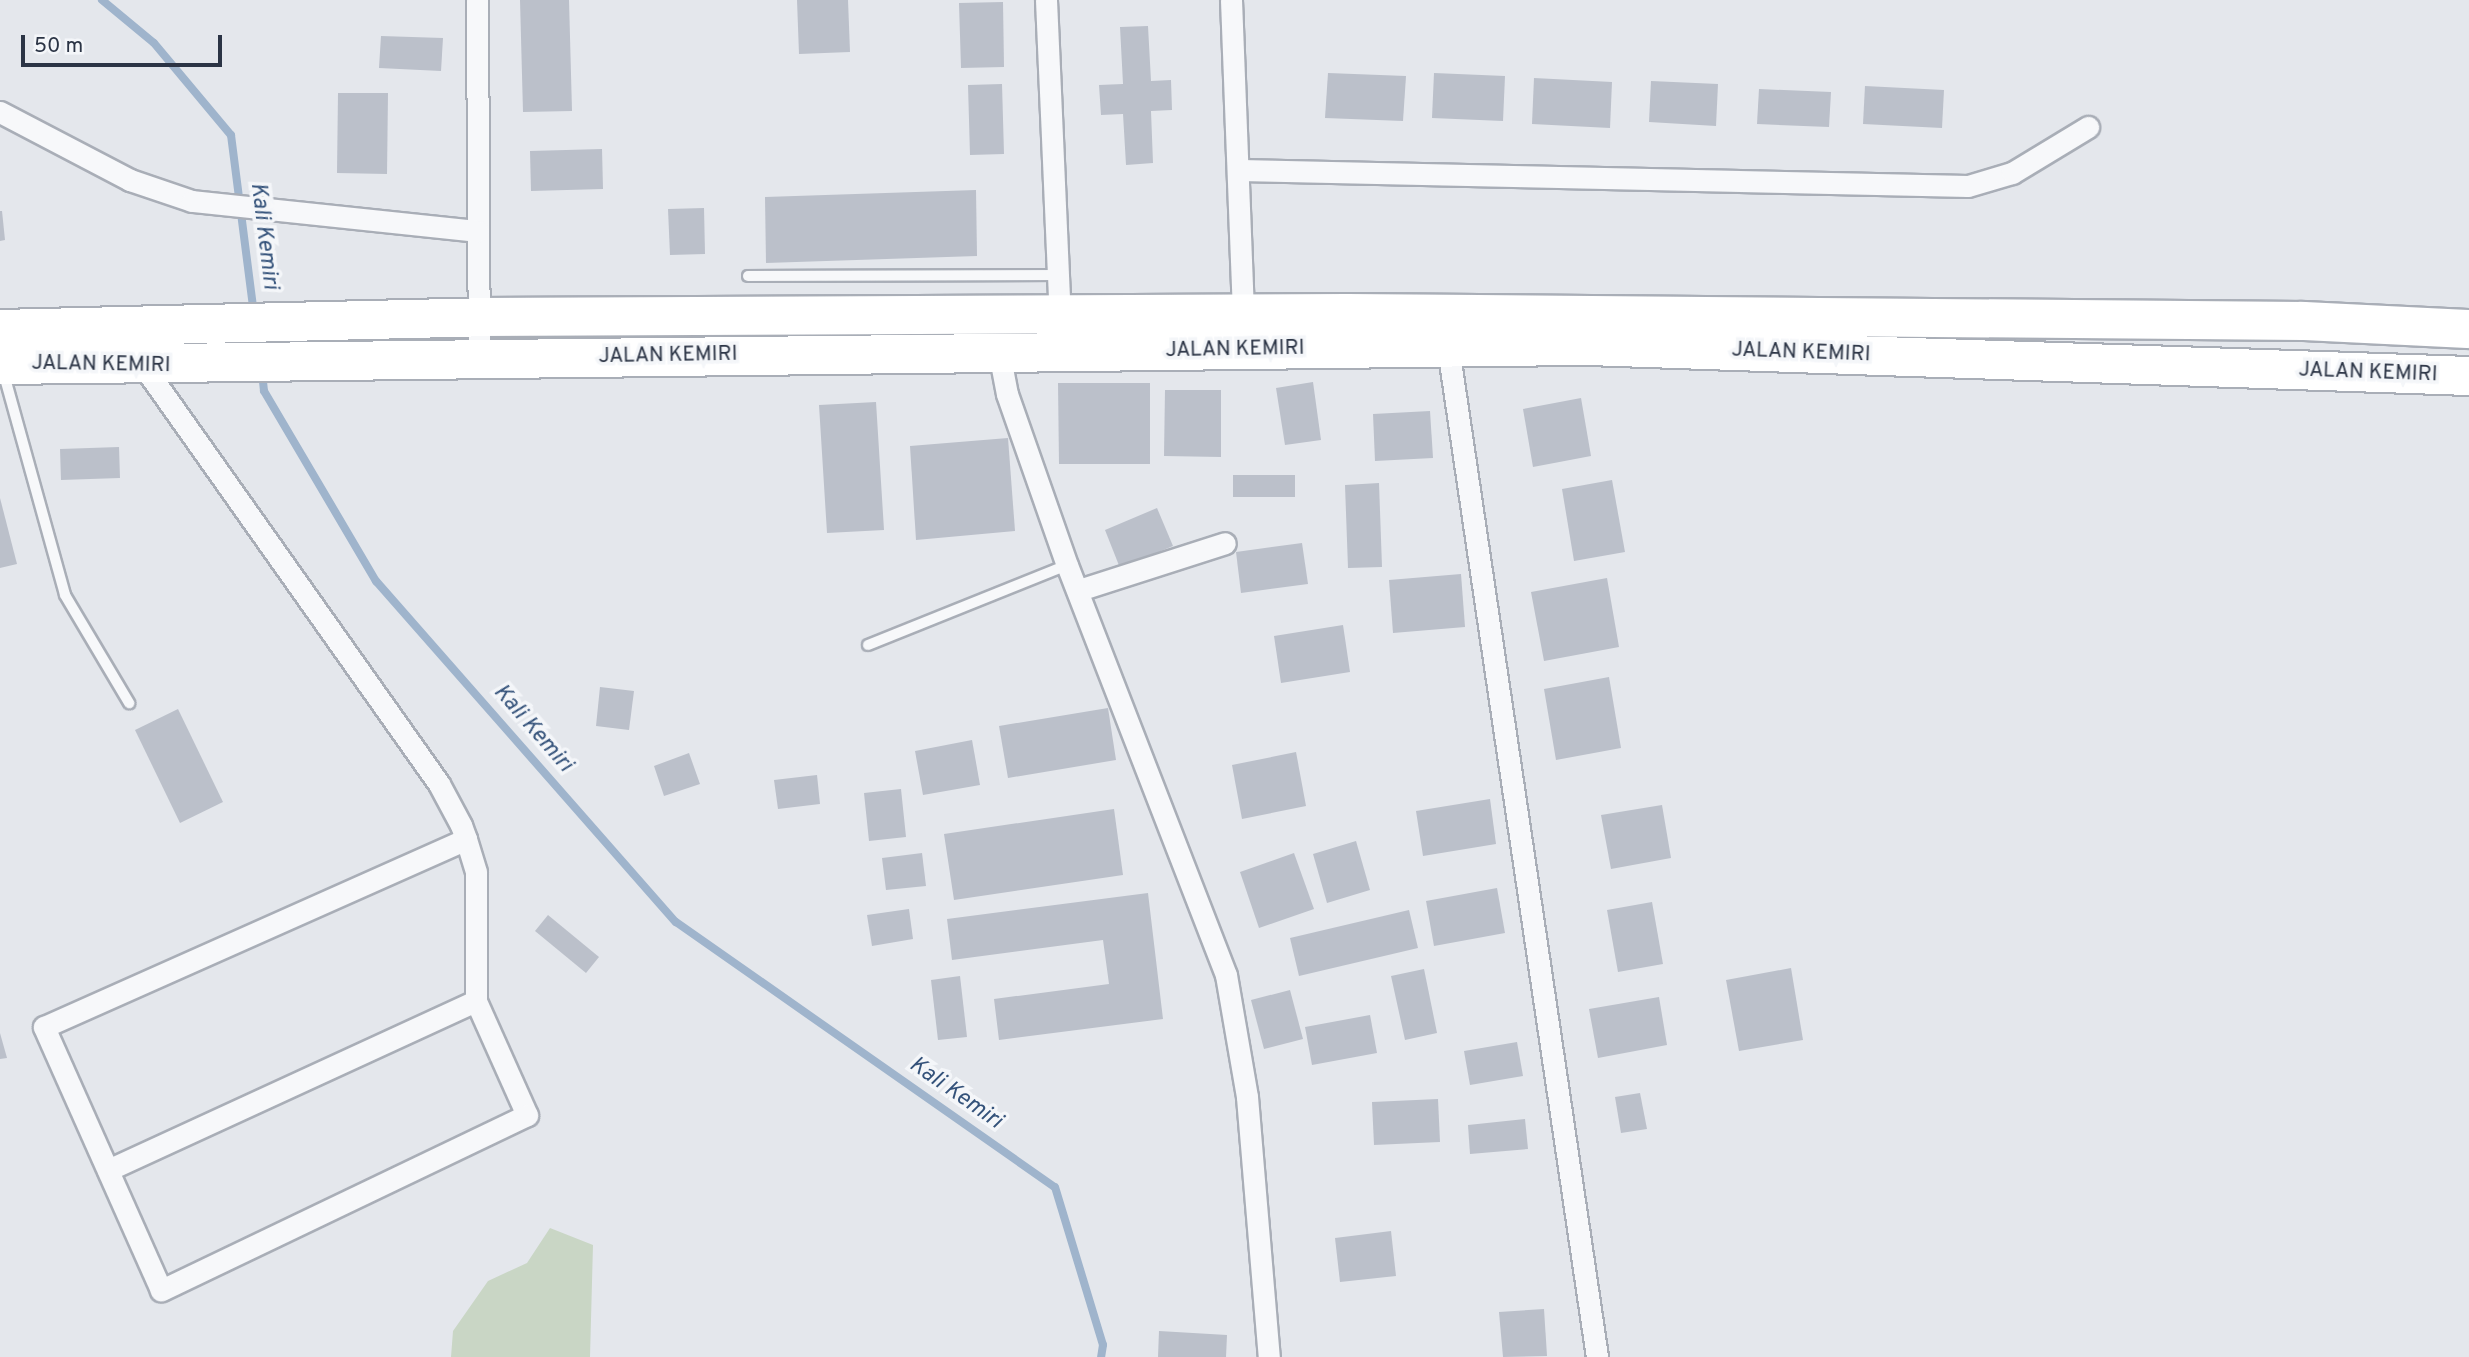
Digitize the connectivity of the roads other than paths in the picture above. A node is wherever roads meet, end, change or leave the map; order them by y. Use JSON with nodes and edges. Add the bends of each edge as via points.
{"nodes":[{"id":1,"x":477,"y":0,"type":"edge"},
{"id":2,"x":1046,"y":0,"type":"edge"},
{"id":3,"x":1231,"y":0,"type":"edge"},
{"id":4,"x":0,"y":112,"type":"edge"},
{"id":5,"x":2088,"y":127,"type":"dead end"},
{"id":6,"x":1240,"y":170,"type":"junction"},
{"id":7,"x":477,"y":231,"type":"junction"},
{"id":8,"x":1057,"y":275,"type":"junction"},
{"id":9,"x":748,"y":276,"type":"dead end"},
{"id":10,"x":1060,"y":315,"type":"junction"},
{"id":11,"x":1242,"y":316,"type":"junction"},
{"id":12,"x":478,"y":317,"type":"junction"},
{"id":13,"x":2469,"y":328,"type":"edge"},
{"id":14,"x":1446,"y":331,"type":"junction"},
{"id":15,"x":996,"y":334,"type":"junction"},
{"id":16,"x":296,"y":342,"type":"junction"},
{"id":17,"x":1,"y":353,"type":"edge"},
{"id":18,"x":479,"y":359,"type":"junction"},
{"id":19,"x":157,"y":365,"type":"junction"},
{"id":20,"x":2469,"y":376,"type":"edge"},
{"id":21,"x":1225,"y":543,"type":"dead end"},
{"id":22,"x":1067,"y":565,"type":"junction"},
{"id":23,"x":1079,"y":590,"type":"junction"},
{"id":24,"x":868,"y":645,"type":"dead end"},
{"id":25,"x":129,"y":703,"type":"dead end"},
{"id":26,"x":466,"y":839,"type":"junction"},
{"id":27,"x":477,"y":1001,"type":"junction"},
{"id":28,"x":108,"y":1170,"type":"junction"},
{"id":29,"x":1269,"y":1357,"type":"edge"},
{"id":30,"x":1597,"y":1357,"type":"edge"}],
"edges":[{"from":1,"to":7,"type":"street"},
{"from":2,"to":8,"type":"street"},
{"from":3,"to":6,"type":"street"},
{"from":4,"to":7,"type":"street","via":[[130,180],[192,201]]},
{"from":5,"to":6,"type":"street","via":[[2012,173],[1968,186]]},
{"from":6,"to":11,"type":"street"},
{"from":7,"to":12,"type":"street"},
{"from":8,"to":9,"type":"lane"},
{"from":8,"to":10,"type":"street"},
{"from":10,"to":11,"type":"highway","name":"JALAN KEMIRI"},
{"from":10,"to":15,"type":"highway","name":"JALAN KEMIRI"},
{"from":11,"to":14,"type":"highway","name":"JALAN KEMIRI"},
{"from":12,"to":15,"type":"highway","name":"JALAN KEMIRI"},
{"from":12,"to":16,"type":"highway","name":"JALAN KEMIRI"},
{"from":12,"to":18,"type":"street"},
{"from":13,"to":14,"type":"highway","name":"JALAN KEMIRI","via":[[2303,320]]},
{"from":14,"to":15,"type":"highway","name":"JALAN KEMIRI"},
{"from":14,"to":20,"type":"highway","name":"JALAN KEMIRI","via":[[1782,351]]},
{"from":14,"to":30,"type":"street"},
{"from":15,"to":18,"type":"highway","name":"JALAN KEMIRI"},
{"from":15,"to":22,"type":"street","via":[[1007,394]]},
{"from":16,"to":17,"type":"highway","name":"JALAN KEMIRI","via":[[172,326]]},
{"from":16,"to":18,"type":"highway","name":"JALAN KEMIRI"},
{"from":16,"to":19,"type":"highway","name":"JALAN KEMIRI"},
{"from":17,"to":19,"type":"highway","name":"JALAN KEMIRI"},
{"from":17,"to":25,"type":"lane","via":[[65,595]]},
{"from":19,"to":26,"type":"street","via":[[439,784]]},
{"from":21,"to":23,"type":"street"},
{"from":22,"to":23,"type":"street"},
{"from":22,"to":24,"type":"lane"},
{"from":23,"to":29,"type":"street","via":[[1226,975],[1247,1097]]},
{"from":26,"to":27,"type":"street","via":[[476,872]]},
{"from":26,"to":28,"type":"street","via":[[44,1027]]},
{"from":27,"to":28,"type":"street"},
{"from":27,"to":28,"type":"street","via":[[527,1115],[161,1290]]}]}
